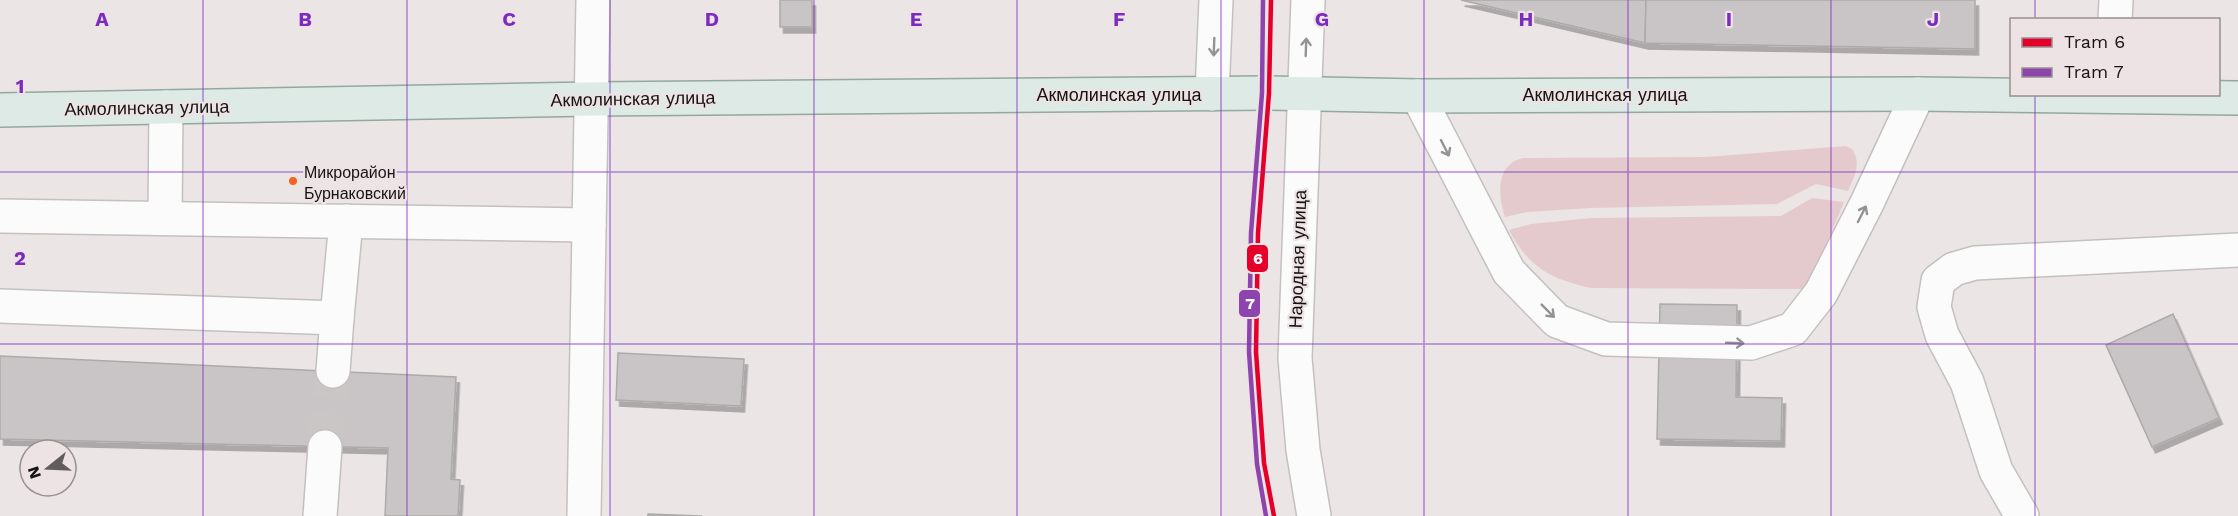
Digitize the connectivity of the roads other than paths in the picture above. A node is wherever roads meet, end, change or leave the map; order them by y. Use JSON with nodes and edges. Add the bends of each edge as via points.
{"nodes":[{"id":1,"x":593,"y":0,"type":"edge"},
{"id":2,"x":1216,"y":0,"type":"edge"},
{"id":3,"x":1308,"y":0,"type":"edge"},
{"id":4,"x":2116,"y":0,"type":"edge"},
{"id":5,"x":2115,"y":18,"type":"edge"},
{"id":6,"x":1212,"y":94,"type":"junction"},
{"id":7,"x":1304,"y":94,"type":"junction"},
{"id":8,"x":1918,"y":94,"type":"junction"},
{"id":9,"x":2010,"y":94,"type":"edge"},
{"id":10,"x":1418,"y":96,"type":"junction"},
{"id":11,"x":2155,"y":96,"type":"edge"},
{"id":12,"x":2238,"y":98,"type":"edge"},
{"id":13,"x":591,"y":99,"type":"junction"},
{"id":14,"x":166,"y":107,"type":"junction"},
{"id":15,"x":0,"y":110,"type":"edge"},
{"id":16,"x":0,"y":216,"type":"edge"},
{"id":17,"x":165,"y":218,"type":"junction"},
{"id":18,"x":346,"y":221,"type":"junction"},
{"id":19,"x":589,"y":225,"type":"junction"},
{"id":20,"x":2238,"y":250,"type":"edge"},
{"id":21,"x":0,"y":306,"type":"edge"},
{"id":22,"x":337,"y":318,"type":"junction"},
{"id":23,"x":333,"y":371,"type":"tunnel mouth"},
{"id":24,"x":325,"y":447,"type":"tunnel mouth"},
{"id":25,"x":320,"y":516,"type":"edge"},
{"id":26,"x":584,"y":516,"type":"edge"},
{"id":27,"x":1314,"y":516,"type":"edge"},
{"id":28,"x":2022,"y":516,"type":"edge"}],
"edges":[{"from":1,"to":13,"type":"street"},
{"from":2,"to":6,"type":"street","one_way":true},
{"from":7,"to":3,"type":"street","name":"Народная улица","one_way":true},
{"from":4,"to":5,"type":"street"},
{"from":6,"to":7,"type":"main road","name":"Акмолинская улица"},
{"from":6,"to":13,"type":"main road","name":"Акмолинская улица"},
{"from":7,"to":10,"type":"main road","name":"Акмолинская улица"},
{"from":7,"to":27,"type":"street","name":"Народная улица","via":[[1295,358],[1303,450]]},
{"from":8,"to":9,"type":"main road","name":"Акмолинская улица"},
{"from":8,"to":10,"type":"main road","name":"Акмолинская улица"},
{"from":10,"to":8,"type":"street","one_way":true,"via":[[1509,272],[1557,321],[1606,339],[1751,343],[1793,329],[1821,293]]},
{"from":11,"to":12,"type":"main road","name":"Акмолинская улица"},
{"from":13,"to":14,"type":"main road","name":"Акмолинская улица"},
{"from":13,"to":19,"type":"street"},
{"from":14,"to":15,"type":"main road","name":"Акмолинская улица"},
{"from":14,"to":17,"type":"street"},
{"from":16,"to":17,"type":"street"},
{"from":17,"to":18,"type":"street"},
{"from":18,"to":19,"type":"street"},
{"from":18,"to":22,"type":"street"},
{"from":19,"to":26,"type":"street"},
{"from":20,"to":28,"type":"street","via":[[1975,263],[1954,269],[1938,281],[1934,307],[1942,335],[1967,382],[1996,471]]},
{"from":21,"to":22,"type":"street"},
{"from":22,"to":23,"type":"street"},
{"from":24,"to":25,"type":"street"}]}
